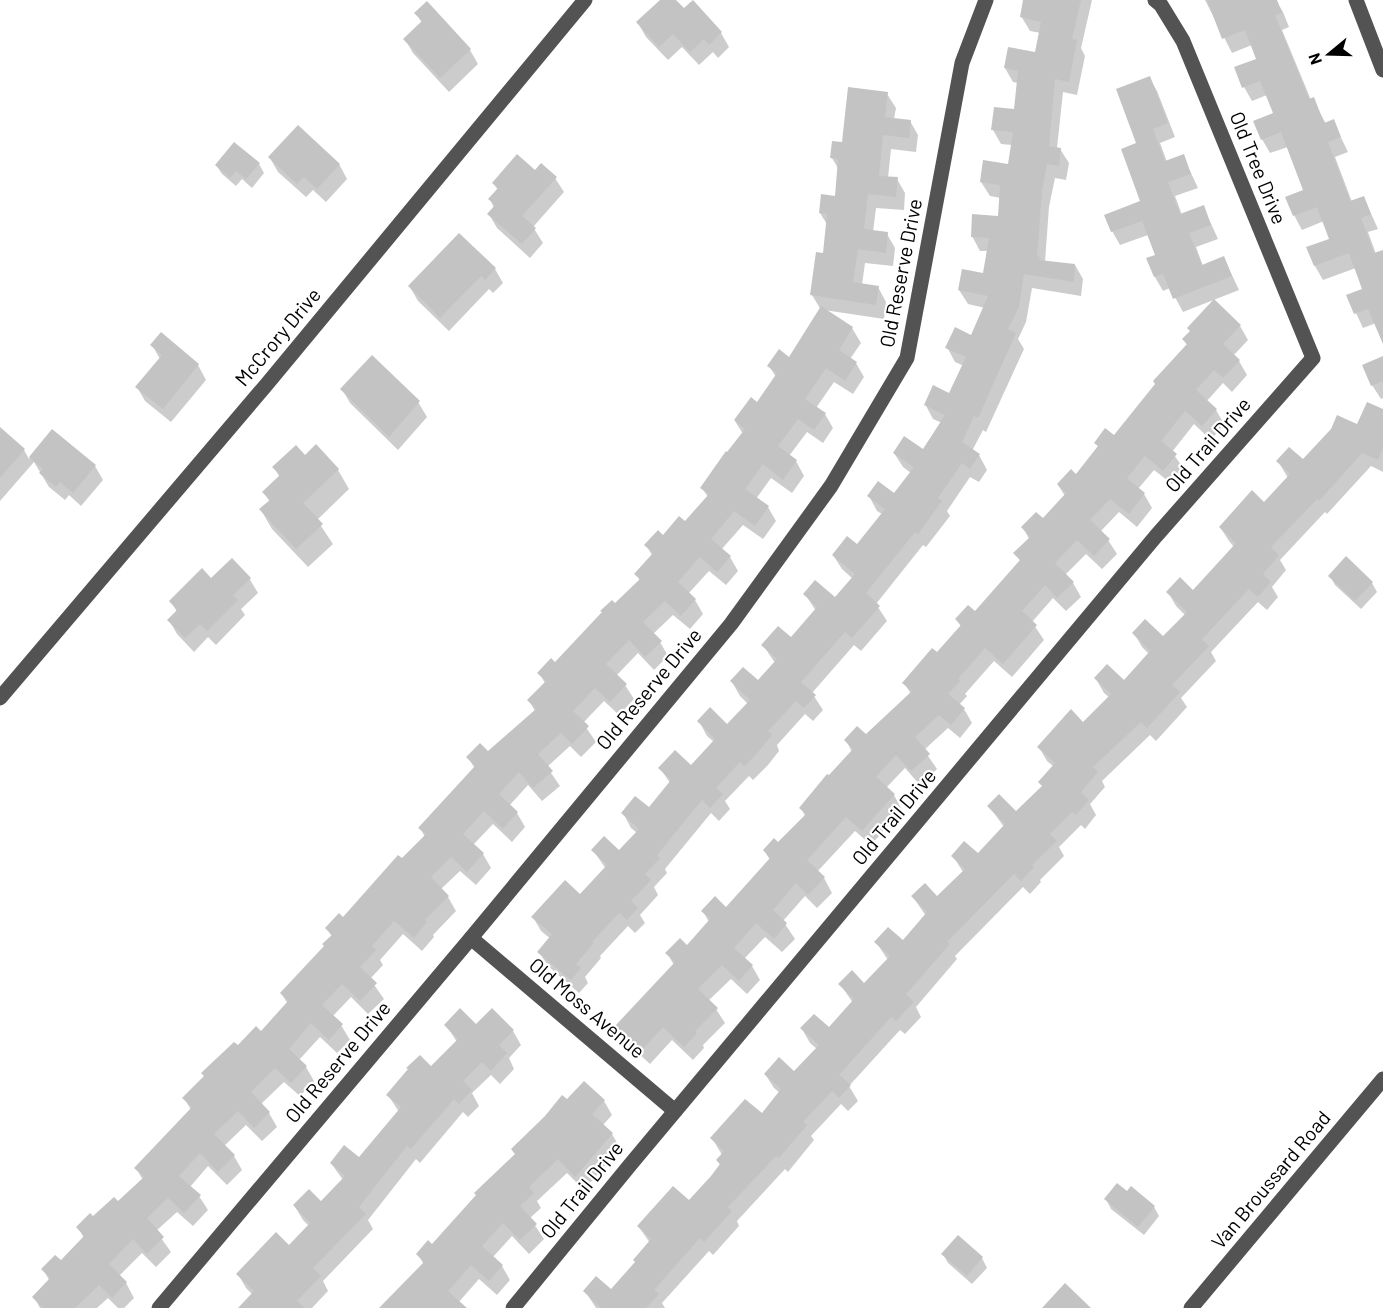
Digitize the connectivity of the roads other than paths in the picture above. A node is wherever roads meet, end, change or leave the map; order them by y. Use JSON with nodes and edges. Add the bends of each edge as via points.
{"nodes":[{"id":1,"x":585,"y":0,"type":"edge"},
{"id":2,"x":986,"y":0,"type":"edge"},
{"id":3,"x":1155,"y":0,"type":"edge"},
{"id":4,"x":1356,"y":0,"type":"edge"},
{"id":5,"x":1383,"y":69,"type":"edge"},
{"id":6,"x":1313,"y":358,"type":"joint"},
{"id":7,"x":0,"y":698,"type":"edge"},
{"id":8,"x":471,"y":938,"type":"junction"},
{"id":9,"x":1383,"y":1079,"type":"edge"},
{"id":10,"x":675,"y":1111,"type":"junction"},
{"id":11,"x":159,"y":1308,"type":"edge"},
{"id":12,"x":513,"y":1308,"type":"edge"},
{"id":13,"x":1191,"y":1308,"type":"edge"}],
"edges":[{"from":1,"to":7,"type":"street","name":"McCrory Drive"},
{"from":2,"to":8,"type":"street","name":"Old Reserve Drive","via":[[962,63],[907,358],[831,486],[731,624]]},
{"from":3,"to":6,"type":"street","name":"Old Tree Drive","via":[[1183,41]]},
{"from":4,"to":5,"type":"street"},
{"from":6,"to":10,"type":"street","name":"Old Trail Drive","via":[[1156,536]]},
{"from":8,"to":10,"type":"street","name":"Old Moss Avenue"},
{"from":8,"to":11,"type":"street","name":"Old Reserve Drive"},
{"from":9,"to":13,"type":"street","name":"Van Broussard Road"},
{"from":10,"to":12,"type":"street","name":"Old Trail Drive"}]}
